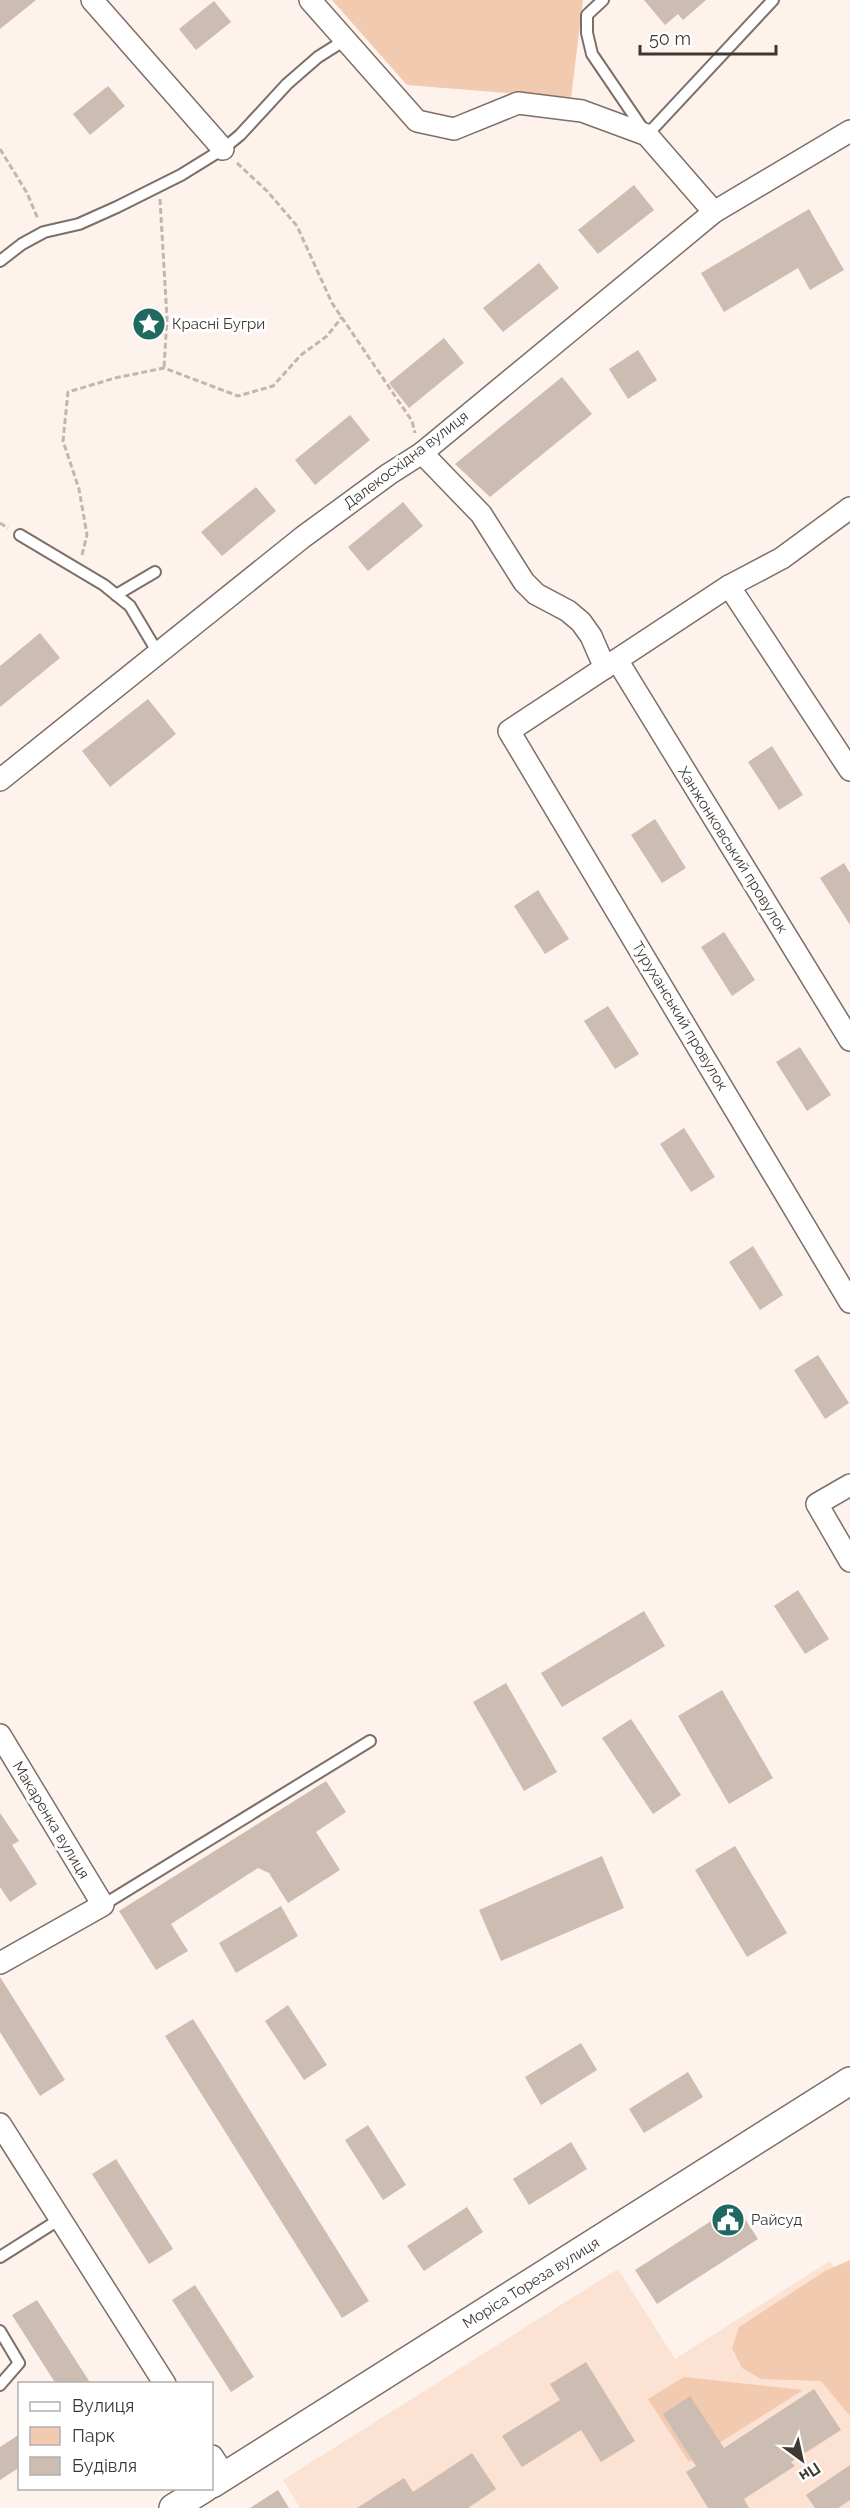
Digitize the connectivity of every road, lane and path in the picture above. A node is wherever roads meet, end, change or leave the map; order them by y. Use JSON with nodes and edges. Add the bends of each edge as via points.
{"nodes":[{"id":1,"x":92,"y":0,"type":"edge"},
{"id":2,"x":310,"y":0,"type":"edge"},
{"id":3,"x":603,"y":0,"type":"edge"},
{"id":4,"x":754,"y":0,"type":"edge"},
{"id":5,"x":773,"y":0,"type":"edge"},
{"id":6,"x":762,"y":9,"type":"junction"},
{"id":7,"x":345,"y":40,"type":"junction"},
{"id":8,"x":850,"y":131,"type":"edge"},
{"id":9,"x":646,"y":135,"type":"junction"},
{"id":10,"x":0,"y":149,"type":"edge"},
{"id":11,"x":223,"y":149,"type":"junction"},
{"id":12,"x":160,"y":186,"type":"junction"},
{"id":13,"x":714,"y":212,"type":"junction"},
{"id":14,"x":44,"y":232,"type":"junction"},
{"id":15,"x":0,"y":261,"type":"edge"},
{"id":16,"x":342,"y":317,"type":"junction"},
{"id":17,"x":164,"y":368,"type":"junction"},
{"id":18,"x":422,"y":453,"type":"junction"},
{"id":19,"x":850,"y":508,"type":"edge"},
{"id":20,"x":20,"y":535,"type":"dead end"},
{"id":21,"x":81,"y":556,"type":"dead end"},
{"id":22,"x":155,"y":572,"type":"dead end"},
{"id":23,"x":729,"y":586,"type":"junction"},
{"id":24,"x":116,"y":595,"type":"junction"},
{"id":25,"x":158,"y":653,"type":"junction"},
{"id":26,"x":611,"y":664,"type":"junction"},
{"id":27,"x":850,"y":770,"type":"edge"},
{"id":28,"x":0,"y":780,"type":"edge"},
{"id":29,"x":850,"y":1040,"type":"edge"},
{"id":30,"x":850,"y":1302,"type":"edge"},
{"id":31,"x":850,"y":1485,"type":"edge"},
{"id":32,"x":850,"y":1561,"type":"edge"},
{"id":33,"x":0,"y":1735,"type":"edge"},
{"id":34,"x":370,"y":1741,"type":"dead end"},
{"id":35,"x":103,"y":1905,"type":"junction"},
{"id":36,"x":0,"y":1963,"type":"edge"},
{"id":37,"x":850,"y":2081,"type":"edge"},
{"id":38,"x":0,"y":2124,"type":"edge"},
{"id":39,"x":60,"y":2219,"type":"junction"},
{"id":40,"x":0,"y":2257,"type":"edge"},
{"id":41,"x":0,"y":2331,"type":"edge"},
{"id":42,"x":164,"y":2382,"type":"edge"},
{"id":43,"x":0,"y":2385,"type":"edge"},
{"id":44,"x":213,"y":2476,"type":"edge"},
{"id":45,"x":196,"y":2490,"type":"edge"},
{"id":46,"x":173,"y":2508,"type":"edge"}],
"edges":[{"from":1,"to":11,"type":"street"},
{"from":2,"to":7,"type":"street"},
{"from":3,"to":9,"type":"lane","via":[[587,15],[592,54]]},
{"from":4,"to":6,"type":"lane"},
{"from":5,"to":6,"type":"lane"},
{"from":6,"to":9,"type":"lane"},
{"from":7,"to":9,"type":"street","via":[[417,121],[454,129],[518,103],[582,111]]},
{"from":7,"to":11,"type":"lane","via":[[287,84]]},
{"from":8,"to":13,"type":"street","name":"Далекосхідна вулиця"},
{"from":9,"to":13,"type":"street"},
{"from":10,"to":14,"type":"path"},
{"from":11,"to":12,"type":"lane"},
{"from":11,"to":16,"type":"path","via":[[297,226]]},
{"from":12,"to":14,"type":"lane","via":[[79,224]]},
{"from":12,"to":17,"type":"path","via":[[167,318]]},
{"from":13,"to":18,"type":"street","name":"Далекосхідна вулиця"},
{"from":14,"to":15,"type":"lane"},
{"from":16,"to":17,"type":"path","via":[[273,386],[247,394],[238,396]]},
{"from":16,"to":18,"type":"path","via":[[412,422]]},
{"from":17,"to":21,"type":"path","via":[[68,392],[63,441],[79,489],[87,535]]},
{"from":18,"to":25,"type":"street","name":"Далекосхідна вулиця","via":[[303,537]]},
{"from":18,"to":26,"type":"street","name":"Ханжонковський провулок","via":[[481,514],[525,582],[536,594],[581,622]]},
{"from":19,"to":23,"type":"street","via":[[782,558]]},
{"from":20,"to":24,"type":"lane"},
{"from":22,"to":24,"type":"lane"},
{"from":23,"to":26,"type":"street"},
{"from":23,"to":27,"type":"street"},
{"from":24,"to":25,"type":"lane","via":[[130,606]]},
{"from":25,"to":28,"type":"street","name":"Далекосхідна вулиця"},
{"from":26,"to":29,"type":"street","name":"Ханжонковський провулок"},
{"from":26,"to":30,"type":"street","name":"Туруханський провулок","via":[[510,731]]},
{"from":31,"to":32,"type":"street","via":[[817,1504]]},
{"from":33,"to":35,"type":"street","name":"Макаренка вулиця"},
{"from":34,"to":35,"type":"lane"},
{"from":35,"to":36,"type":"street"},
{"from":37,"to":44,"type":"street","name":"Моріса Тореза вулиця"},
{"from":38,"to":39,"type":"street"},
{"from":39,"to":40,"type":"lane"},
{"from":39,"to":42,"type":"street"},
{"from":41,"to":43,"type":"lane","via":[[19,2363]]},
{"from":45,"to":46,"type":"street","name":"Моріса Тореза вулиця"}]}
